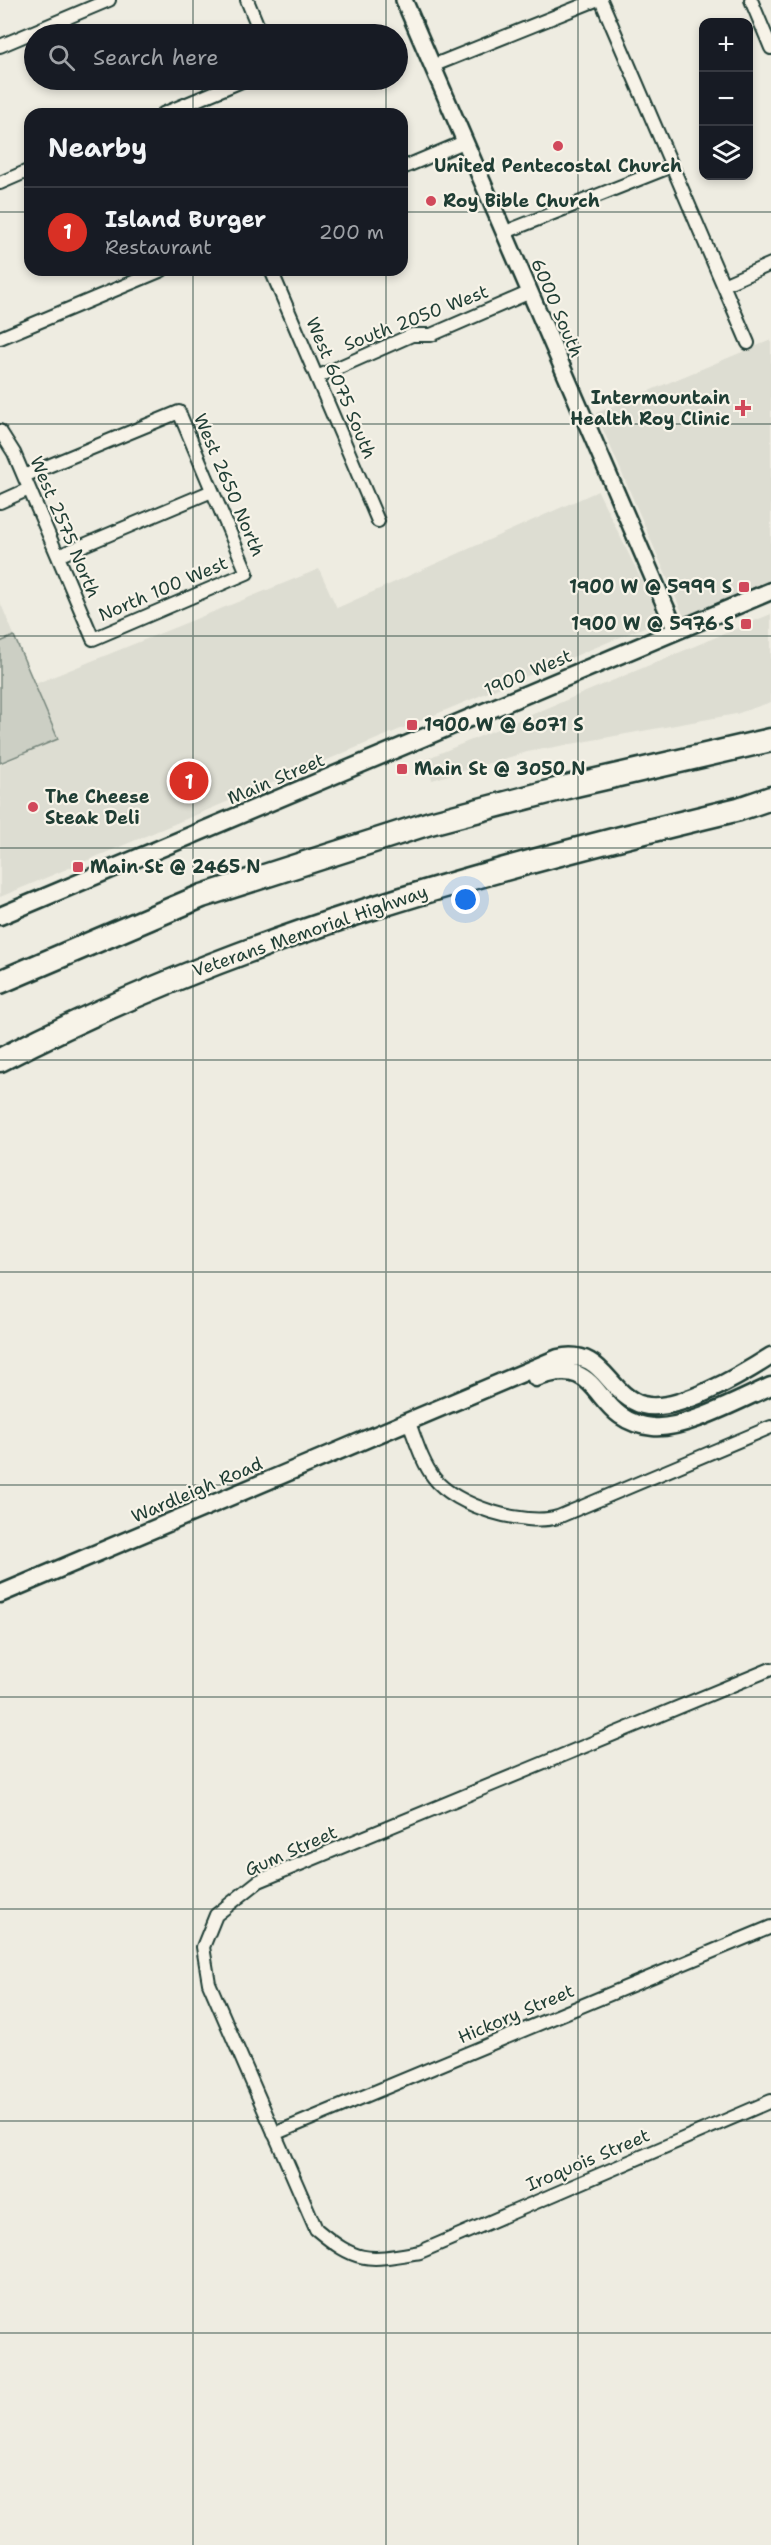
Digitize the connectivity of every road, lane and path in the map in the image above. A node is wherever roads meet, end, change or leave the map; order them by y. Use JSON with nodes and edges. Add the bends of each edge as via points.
{"nodes":[{"id":1,"x":109,"y":0,"type":"edge"},
{"id":2,"x":247,"y":0,"type":"edge"},
{"id":3,"x":404,"y":0,"type":"edge"},
{"id":4,"x":596,"y":0,"type":"edge"},
{"id":5,"x":601,"y":0,"type":"edge"},
{"id":6,"x":751,"y":0,"type":"edge"},
{"id":7,"x":52,"y":24,"type":"edge"},
{"id":8,"x":257,"y":24,"type":"edge"},
{"id":9,"x":24,"y":36,"type":"edge"},
{"id":10,"x":0,"y":46,"type":"edge"},
{"id":11,"x":771,"y":48,"type":"edge"},
{"id":12,"x":432,"y":66,"type":"junction"},
{"id":13,"x":220,"y":90,"type":"edge"},
{"id":14,"x":177,"y":108,"type":"edge"},
{"id":15,"x":464,"y":142,"type":"junction"},
{"id":16,"x":408,"y":165,"type":"edge"},
{"id":17,"x":672,"y":166,"type":"junction"},
{"id":18,"x":24,"y":173,"type":"edge"},
{"id":19,"x":0,"y":183,"type":"edge"},
{"id":20,"x":503,"y":233,"type":"junction"},
{"id":21,"x":771,"y":264,"type":"edge"},
{"id":22,"x":148,"y":276,"type":"edge"},
{"id":23,"x":274,"y":276,"type":"edge"},
{"id":24,"x":723,"y":285,"type":"junction"},
{"id":25,"x":528,"y":293,"type":"junction"},
{"id":26,"x":0,"y":339,"type":"edge"},
{"id":27,"x":748,"y":343,"type":"dead end"},
{"id":28,"x":317,"y":377,"type":"junction"},
{"id":29,"x":0,"y":431,"type":"edge"},
{"id":30,"x":24,"y":476,"type":"junction"},
{"id":31,"x":29,"y":489,"type":"junction"},
{"id":32,"x":212,"y":491,"type":"junction"},
{"id":33,"x":0,"y":502,"type":"edge"},
{"id":34,"x":378,"y":521,"type":"dead end"},
{"id":35,"x":58,"y":556,"type":"junction"},
{"id":36,"x":247,"y":573,"type":"joint"},
{"id":37,"x":771,"y":591,"type":"edge"},
{"id":38,"x":676,"y":631,"type":"junction"},
{"id":39,"x":93,"y":639,"type":"joint"},
{"id":40,"x":771,"y":740,"type":"edge"},
{"id":41,"x":400,"y":748,"type":"joint"},
{"id":42,"x":771,"y":798,"type":"edge"},
{"id":43,"x":771,"y":805,"type":"edge"},
{"id":44,"x":739,"y":809,"type":"junction"},
{"id":45,"x":0,"y":916,"type":"edge"},
{"id":46,"x":0,"y":982,"type":"edge"},
{"id":47,"x":0,"y":1060,"type":"edge"},
{"id":48,"x":771,"y":1356,"type":"edge"},
{"id":49,"x":771,"y":1386,"type":"edge"},
{"id":50,"x":409,"y":1423,"type":"junction"},
{"id":51,"x":771,"y":1427,"type":"edge"},
{"id":52,"x":0,"y":1594,"type":"edge"},
{"id":53,"x":771,"y":1669,"type":"edge"},
{"id":54,"x":771,"y":1927,"type":"edge"},
{"id":55,"x":771,"y":2101,"type":"edge"},
{"id":56,"x":274,"y":2134,"type":"junction"},
{"id":57,"x":420,"y":2252,"type":"joint"}],
"edges":[{"from":1,"to":7,"type":"street"},
{"from":2,"to":8,"type":"street"},
{"from":3,"to":12,"type":"street","name":"6000 South"},
{"from":4,"to":12,"type":"street"},
{"from":5,"to":17,"type":"street"},
{"from":6,"to":11,"type":"street"},
{"from":9,"to":10,"type":"street"},
{"from":12,"to":15,"type":"street","name":"6000 South"},
{"from":13,"to":14,"type":"street"},
{"from":15,"to":16,"type":"street"},
{"from":15,"to":20,"type":"street","name":"6000 South"},
{"from":17,"to":20,"type":"street"},
{"from":17,"to":24,"type":"street"},
{"from":18,"to":19,"type":"street"},
{"from":20,"to":25,"type":"street","name":"6000 South"},
{"from":21,"to":24,"type":"street"},
{"from":22,"to":26,"type":"street"},
{"from":23,"to":28,"type":"street","name":"West 6075 South"},
{"from":24,"to":27,"type":"street"},
{"from":25,"to":28,"type":"street","name":"South 2050 West","via":[[432,335],[412,335]]},
{"from":25,"to":38,"type":"street","name":"6000 South"},
{"from":28,"to":34,"type":"street","name":"West 6075 South"},
{"from":29,"to":30,"type":"street","name":"West 2575 North"},
{"from":30,"to":31,"type":"street","name":"West 2575 North"},
{"from":30,"to":32,"type":"street","name":"West 2650 North","via":[[178,412]]},
{"from":31,"to":33,"type":"street"},
{"from":31,"to":35,"type":"street","name":"West 2575 North"},
{"from":32,"to":35,"type":"street"},
{"from":32,"to":36,"type":"street","name":"West 2650 North"},
{"from":35,"to":39,"type":"street","name":"West 2575 North"},
{"from":36,"to":39,"type":"street","name":"North 100 West"},
{"from":37,"to":38,"type":"main road","name":"1900 West"},
{"from":38,"to":41,"type":"main road","name":"1900 West"},
{"from":40,"to":46,"type":"highway","via":[[430,823],[202,896]]},
{"from":41,"to":45,"type":"main road","name":"Main Street"},
{"from":42,"to":44,"type":"highway","name":"Veterans Memorial Highway"},
{"from":43,"to":44,"type":"highway"},
{"from":44,"to":47,"type":"highway","name":"Veterans Memorial Highway","via":[[457,880],[242,952],[135,994]]},
{"from":48,"to":50,"type":"main road","via":[[717,1385],[672,1404],[657,1406],[627,1397],[590,1361],[564,1357]]},
{"from":49,"to":50,"type":"main road","via":[[681,1424],[656,1428],[622,1418],[608,1407],[588,1380],[561,1371],[453,1413]]},
{"from":50,"to":51,"type":"street","via":[[429,1470],[446,1491],[468,1502],[537,1521],[558,1517]]},
{"from":50,"to":52,"type":"main road","name":"Wardleigh Road"},
{"from":53,"to":56,"type":"street","name":"Gum Street","via":[[259,1881],[216,1915],[203,1947],[209,1983]]},
{"from":54,"to":56,"type":"street","name":"Hickory Street"},
{"from":55,"to":57,"type":"street","name":"Iroquois Street"},
{"from":56,"to":57,"type":"street","name":"Gum Street","via":[[316,2229],[343,2252],[375,2259]]}]}
